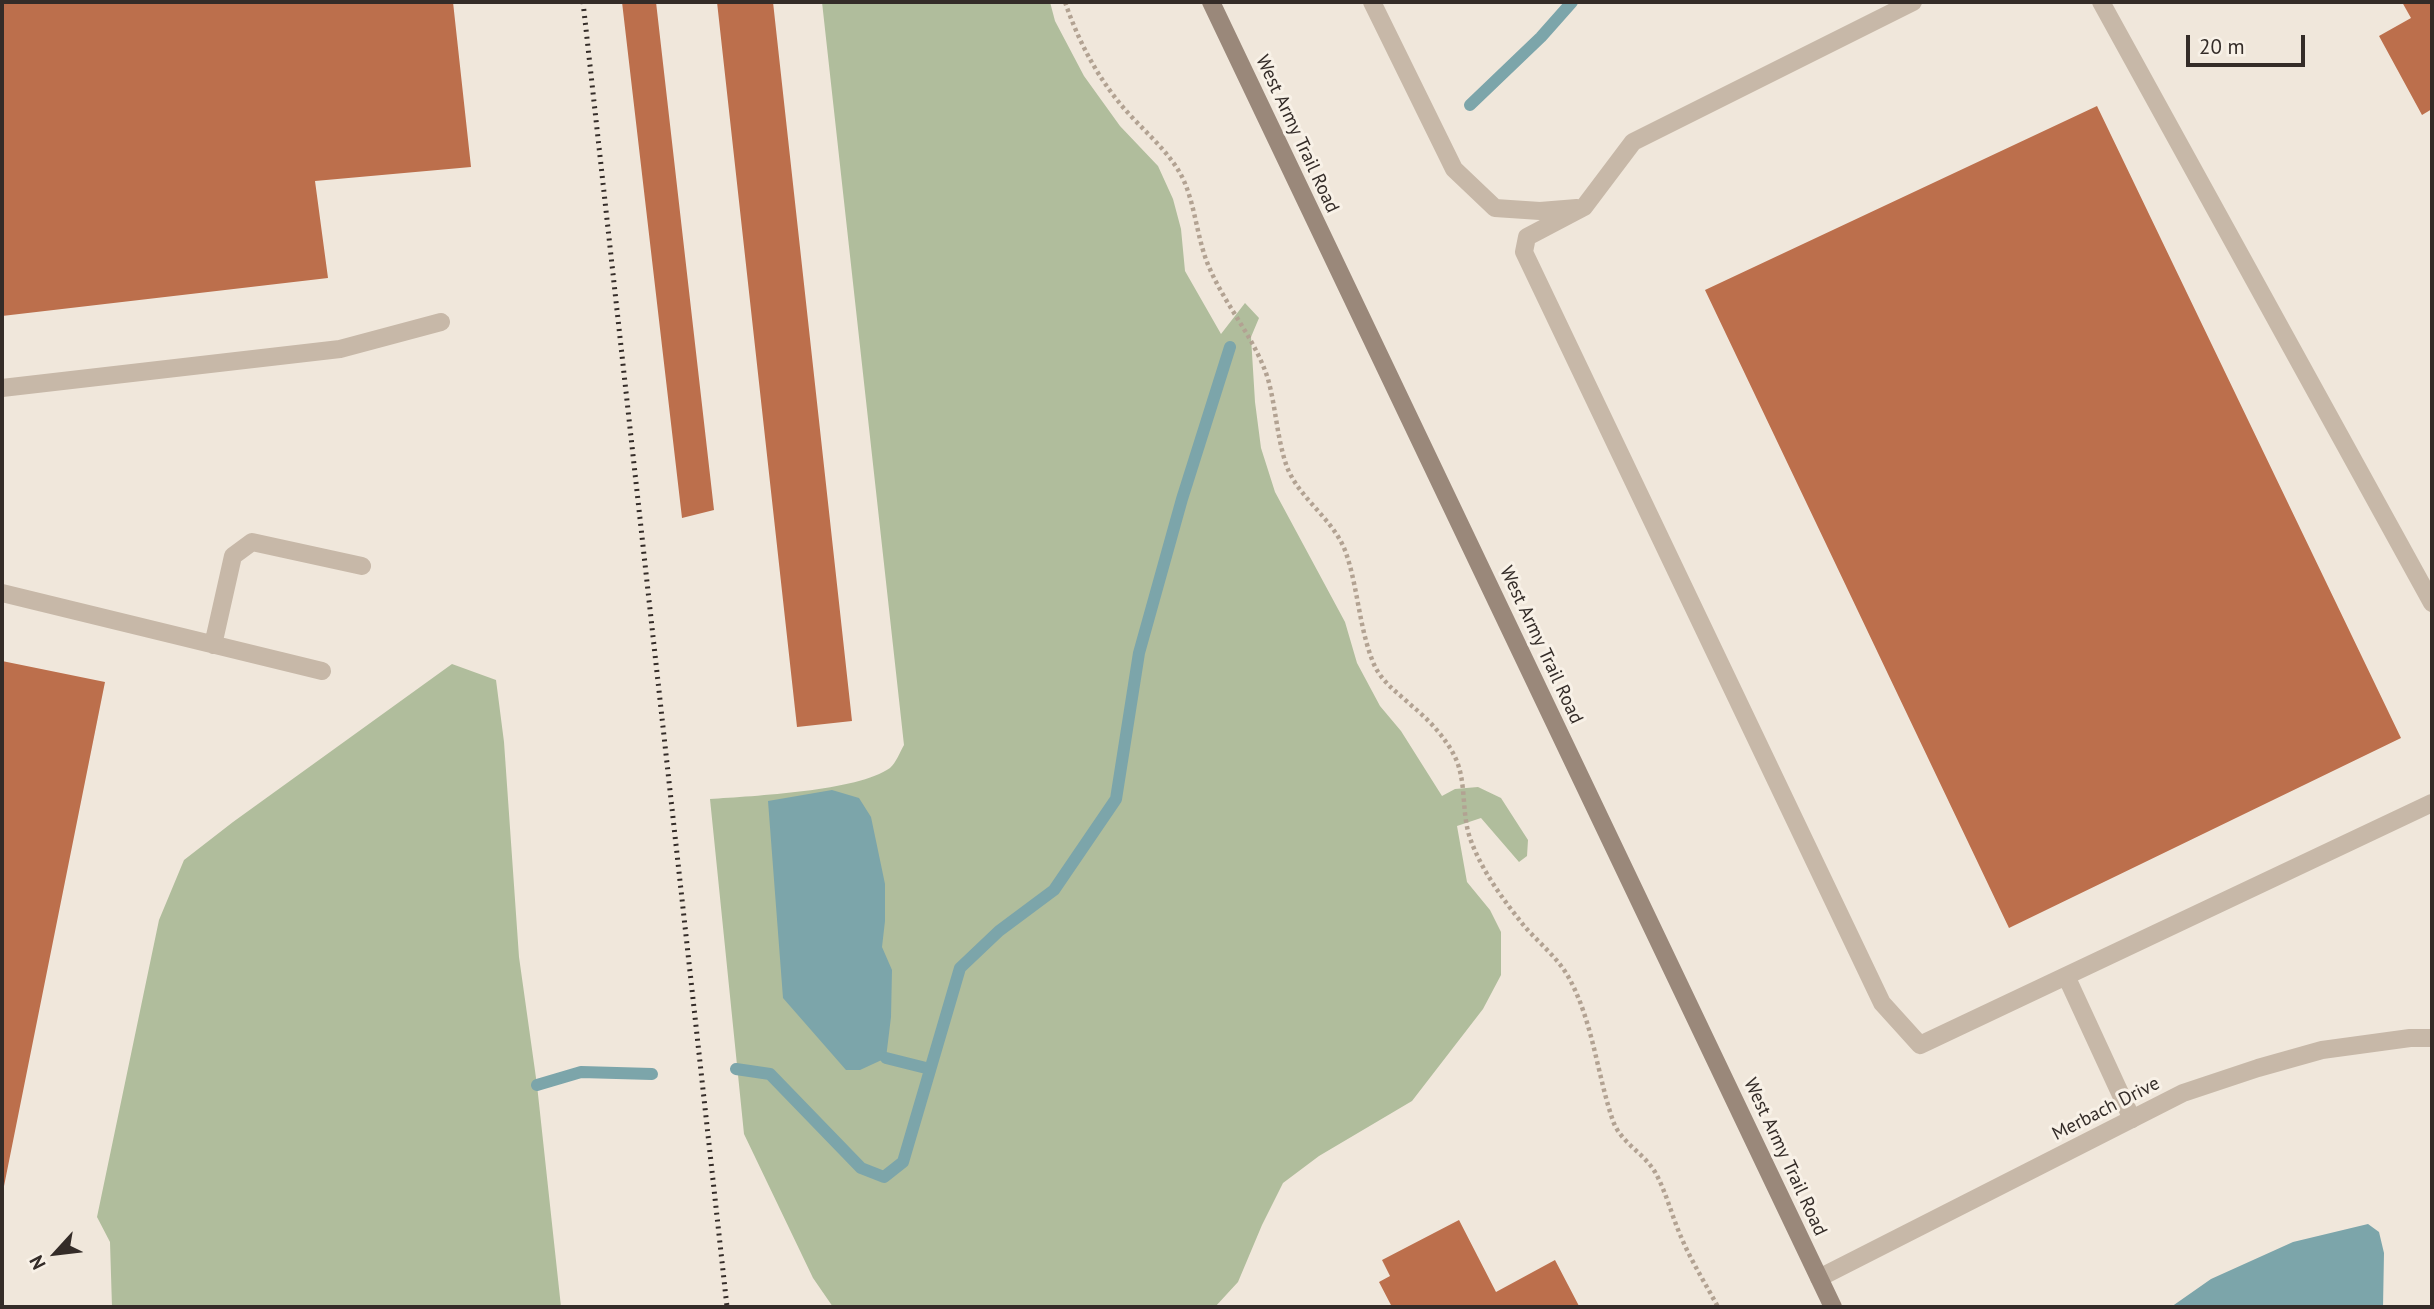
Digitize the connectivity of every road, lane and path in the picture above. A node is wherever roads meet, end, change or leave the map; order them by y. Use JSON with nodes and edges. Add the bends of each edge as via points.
{"nodes":[{"id":1,"x":1065,"y":2,"type":"edge"},
{"id":2,"x":1211,"y":2,"type":"edge"},
{"id":3,"x":1372,"y":2,"type":"edge"},
{"id":4,"x":1913,"y":2,"type":"edge"},
{"id":5,"x":2101,"y":2,"type":"edge"},
{"id":6,"x":1584,"y":207,"type":"junction"},
{"id":7,"x":441,"y":322,"type":"dead end"},
{"id":8,"x":2,"y":388,"type":"edge"},
{"id":9,"x":362,"y":566,"type":"dead end"},
{"id":10,"x":2,"y":593,"type":"edge"},
{"id":11,"x":2432,"y":603,"type":"edge"},
{"id":12,"x":213,"y":645,"type":"junction"},
{"id":13,"x":322,"y":671,"type":"dead end"},
{"id":14,"x":2432,"y":803,"type":"edge"},
{"id":15,"x":2067,"y":978,"type":"junction"},
{"id":16,"x":2432,"y":1038,"type":"edge"},
{"id":17,"x":2132,"y":1119,"type":"junction"},
{"id":18,"x":1819,"y":1278,"type":"junction"},
{"id":19,"x":1718,"y":1307,"type":"edge"},
{"id":20,"x":1833,"y":1307,"type":"edge"}],
"edges":[{"from":1,"to":19,"type":"path","via":[[1093,67],[1181,176],[1208,264],[1248,333],[1269,382],[1290,472],[1346,552],[1375,668],[1454,755],[1469,837],[1509,907],[1569,978],[1614,1123],[1621,1138],[1653,1168],[1689,1256]]},
{"from":2,"to":18,"type":"main road","name":"West Army Trail Road"},
{"from":3,"to":6,"type":"street","via":[[1462,177],[1495,208],[1540,211]]},
{"from":4,"to":6,"type":"street","via":[[1633,142]]},
{"from":5,"to":11,"type":"street"},
{"from":6,"to":15,"type":"street","via":[[1527,237],[1524,253],[1882,1003],[1920,1045]]},
{"from":7,"to":8,"type":"street","via":[[340,349]]},
{"from":9,"to":12,"type":"street","via":[[252,542],[233,556]]},
{"from":10,"to":12,"type":"street"},
{"from":12,"to":13,"type":"street"},
{"from":14,"to":15,"type":"street"},
{"from":15,"to":17,"type":"street"},
{"from":16,"to":17,"type":"street","name":"Merbach Drive","via":[[2322,1050],[2183,1093]]},
{"from":17,"to":18,"type":"street","name":"Merbach Drive"},
{"from":18,"to":20,"type":"main road","name":"West Army Trail Road"}]}
